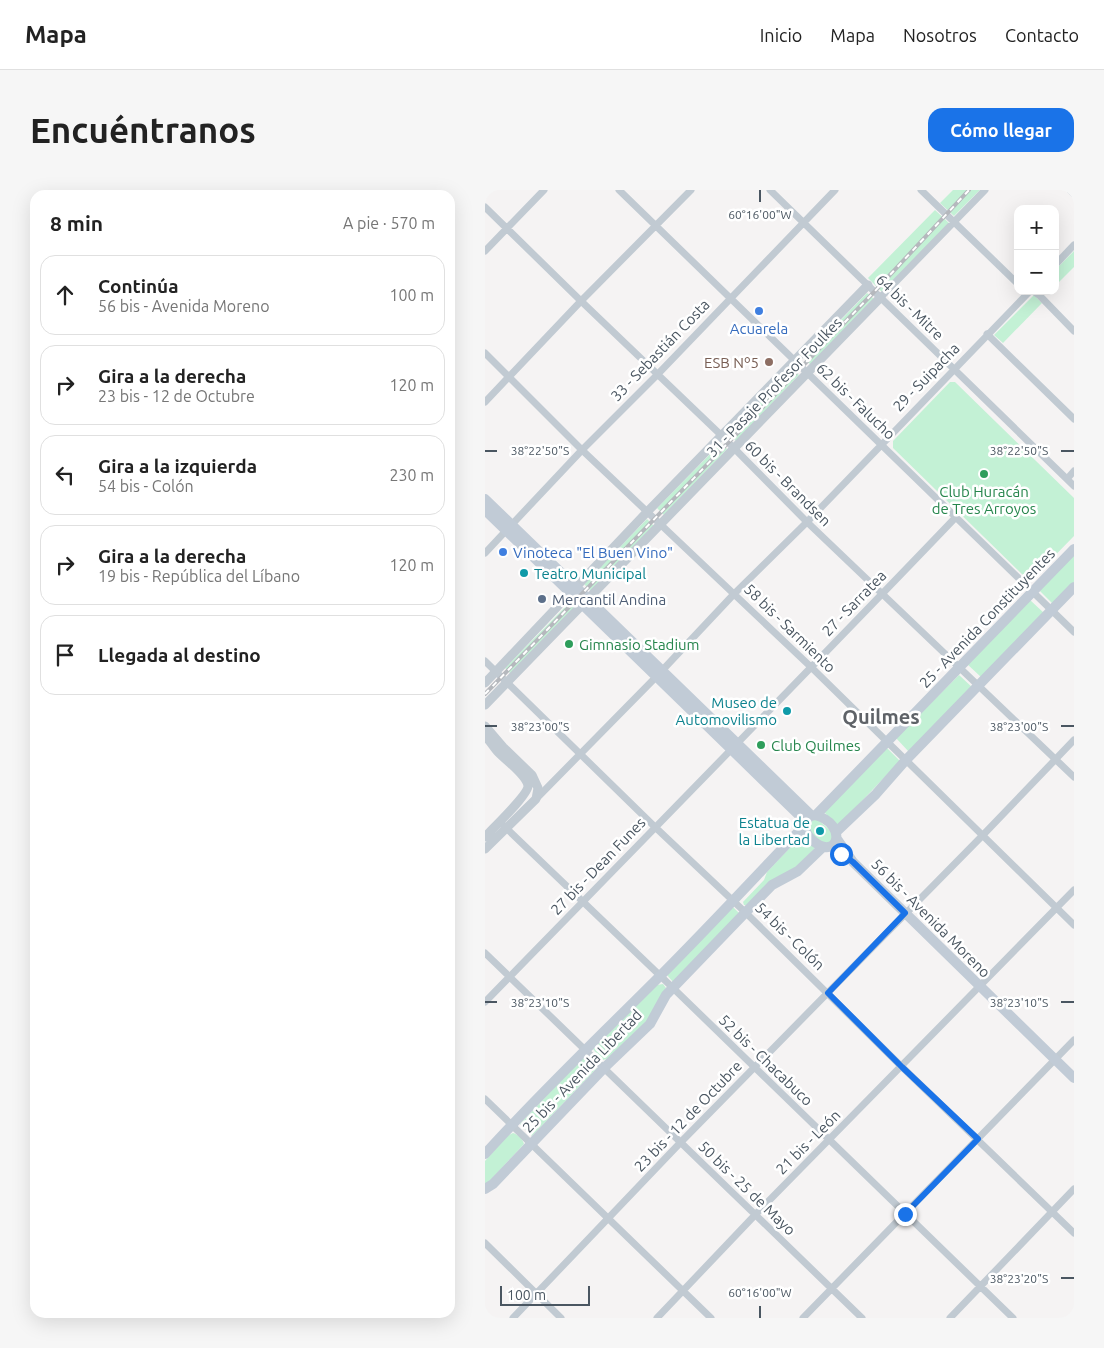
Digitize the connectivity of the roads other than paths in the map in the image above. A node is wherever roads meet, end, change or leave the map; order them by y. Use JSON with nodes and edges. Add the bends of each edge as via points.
{"nodes":[{"id":1,"x":544,"y":190,"type":"edge"},
{"id":2,"x":619,"y":190,"type":"edge"},
{"id":3,"x":691,"y":190,"type":"edge"},
{"id":4,"x":770,"y":190,"type":"edge"},
{"id":5,"x":835,"y":190,"type":"edge"},
{"id":6,"x":921,"y":190,"type":"edge"},
{"id":7,"x":985,"y":190,"type":"edge"},
{"id":8,"x":1070,"y":190,"type":"edge"},
{"id":9,"x":1074,"y":194,"type":"edge"},
{"id":10,"x":485,"y":207,"type":"edge"},
{"id":11,"x":803,"y":223,"type":"junction"},
{"id":12,"x":954,"y":223,"type":"junction"},
{"id":13,"x":656,"y":226,"type":"junction"},
{"id":14,"x":507,"y":228,"type":"junction"},
{"id":15,"x":1074,"y":245,"type":"edge"},
{"id":16,"x":485,"y":251,"type":"edge"},
{"id":17,"x":1059,"y":260,"type":"edge"},
{"id":18,"x":1014,"y":280,"type":"edge"},
{"id":19,"x":868,"y":285,"type":"junction"},
{"id":20,"x":1027,"y":295,"type":"edge"},
{"id":21,"x":1038,"y":295,"type":"edge"},
{"id":22,"x":881,"y":297,"type":"junction"},
{"id":23,"x":730,"y":298,"type":"junction"},
{"id":24,"x":581,"y":301,"type":"junction"},
{"id":25,"x":1074,"y":331,"type":"edge"},
{"id":26,"x":987,"y":334,"type":"junction"},
{"id":27,"x":485,"y":353,"type":"edge"},
{"id":28,"x":795,"y":361,"type":"junction"},
{"id":29,"x":954,"y":369,"type":"junction"},
{"id":30,"x":807,"y":372,"type":"junction"},
{"id":31,"x":657,"y":375,"type":"junction"},
{"id":32,"x":510,"y":377,"type":"junction"},
{"id":33,"x":485,"y":402,"type":"edge"},
{"id":34,"x":1074,"y":419,"type":"edge"},
{"id":35,"x":722,"y":436,"type":"junction"},
{"id":36,"x":881,"y":444,"type":"junction"},
{"id":37,"x":733,"y":448,"type":"junction"},
{"id":38,"x":582,"y":450,"type":"junction"},
{"id":39,"x":1074,"y":471,"type":"edge"},
{"id":40,"x":1067,"y":479,"type":"junction"},
{"id":41,"x":1074,"y":486,"type":"edge"},
{"id":42,"x":485,"y":499,"type":"edge"},
{"id":43,"x":485,"y":510,"type":"edge"},
{"id":44,"x":648,"y":511,"type":"junction"},
{"id":45,"x":955,"y":517,"type":"junction"},
{"id":46,"x":807,"y":522,"type":"junction"},
{"id":47,"x":661,"y":523,"type":"junction"},
{"id":48,"x":509,"y":528,"type":"junction"},
{"id":49,"x":1074,"y":549,"type":"edge"},
{"id":50,"x":485,"y":553,"type":"edge"},
{"id":51,"x":1074,"y":587,"type":"edge"},
{"id":52,"x":573,"y":591,"type":"junction"},
{"id":53,"x":1033,"y":592,"type":"junction"},
{"id":54,"x":883,"y":593,"type":"junction"},
{"id":55,"x":735,"y":594,"type":"junction"},
{"id":56,"x":585,"y":602,"type":"junction"},
{"id":57,"x":1051,"y":611,"type":"junction"},
{"id":58,"x":1074,"y":632,"type":"edge"},
{"id":59,"x":485,"y":660,"type":"edge"},
{"id":60,"x":961,"y":667,"type":"junction"},
{"id":61,"x":812,"y":668,"type":"junction"},
{"id":62,"x":496,"y":671,"type":"junction"},
{"id":63,"x":658,"y":674,"type":"junction"},
{"id":64,"x":508,"y":682,"type":"junction"},
{"id":65,"x":485,"y":683,"type":"edge"},
{"id":66,"x":979,"y":686,"type":"junction"},
{"id":67,"x":485,"y":705,"type":"edge"},
{"id":68,"x":485,"y":726,"type":"edge"},
{"id":69,"x":485,"y":736,"type":"edge"},
{"id":70,"x":1074,"y":740,"type":"edge"},
{"id":71,"x":886,"y":742,"type":"junction"},
{"id":72,"x":734,"y":747,"type":"junction"},
{"id":73,"x":580,"y":753,"type":"junction"},
{"id":74,"x":1056,"y":759,"type":"junction"},
{"id":75,"x":905,"y":761,"type":"junction"},
{"id":76,"x":1074,"y":777,"type":"edge"},
{"id":77,"x":524,"y":794,"type":"junction"},
{"id":78,"x":534,"y":801,"type":"junction"},
{"id":79,"x":809,"y":819,"type":"junction"},
{"id":80,"x":503,"y":825,"type":"junction"},
{"id":81,"x":655,"y":827,"type":"junction"},
{"id":82,"x":837,"y":835,"type":"junction"},
{"id":83,"x":983,"y":835,"type":"junction"},
{"id":84,"x":485,"y":837,"type":"edge"},
{"id":85,"x":486,"y":847,"type":"edge"},
{"id":86,"x":826,"y":847,"type":"junction"},
{"id":87,"x":853,"y":862,"type":"junction"},
{"id":88,"x":1074,"y":890,"type":"edge"},
{"id":89,"x":584,"y":902,"type":"junction"},
{"id":90,"x":735,"y":903,"type":"junction"},
{"id":91,"x":1056,"y":908,"type":"junction"},
{"id":92,"x":746,"y":912,"type":"junction"},
{"id":93,"x":905,"y":913,"type":"junction"},
{"id":94,"x":1074,"y":925,"type":"edge"},
{"id":95,"x":485,"y":953,"type":"edge"},
{"id":96,"x":660,"y":976,"type":"junction"},
{"id":97,"x":509,"y":977,"type":"junction"},
{"id":98,"x":979,"y":986,"type":"junction"},
{"id":99,"x":673,"y":988,"type":"junction"},
{"id":100,"x":828,"y":993,"type":"junction"},
{"id":101,"x":485,"y":1002,"type":"edge"},
{"id":102,"x":1074,"y":1040,"type":"edge"},
{"id":103,"x":585,"y":1050,"type":"junction"},
{"id":104,"x":1055,"y":1059,"type":"junction"},
{"id":105,"x":755,"y":1067,"type":"junction"},
{"id":106,"x":902,"y":1067,"type":"junction"},
{"id":107,"x":604,"y":1068,"type":"junction"},
{"id":108,"x":1074,"y":1078,"type":"edge"},
{"id":109,"x":485,"y":1099,"type":"edge"},
{"id":110,"x":511,"y":1125,"type":"junction"},
{"id":111,"x":978,"y":1139,"type":"junction"},
{"id":112,"x":829,"y":1140,"type":"junction"},
{"id":113,"x":680,"y":1143,"type":"junction"},
{"id":114,"x":532,"y":1144,"type":"junction"},
{"id":115,"x":485,"y":1154,"type":"edge"},
{"id":116,"x":485,"y":1189,"type":"edge"},
{"id":117,"x":1074,"y":1189,"type":"edge"},
{"id":118,"x":1052,"y":1212,"type":"junction"},
{"id":119,"x":905,"y":1214,"type":"junction"},
{"id":120,"x":755,"y":1215,"type":"junction"},
{"id":121,"x":608,"y":1218,"type":"junction"},
{"id":122,"x":1074,"y":1233,"type":"edge"},
{"id":123,"x":485,"y":1243,"type":"edge"},
{"id":124,"x":981,"y":1286,"type":"junction"},
{"id":125,"x":832,"y":1289,"type":"junction"},
{"id":126,"x":683,"y":1291,"type":"junction"},
{"id":127,"x":536,"y":1294,"type":"junction"},
{"id":128,"x":513,"y":1318,"type":"edge"},
{"id":129,"x":561,"y":1318,"type":"edge"},
{"id":130,"x":657,"y":1318,"type":"edge"},
{"id":131,"x":711,"y":1318,"type":"edge"},
{"id":132,"x":803,"y":1318,"type":"edge"},
{"id":133,"x":862,"y":1318,"type":"edge"},
{"id":134,"x":949,"y":1318,"type":"edge"},
{"id":135,"x":1013,"y":1318,"type":"edge"}],
"edges":[{"from":1,"to":14,"type":"street"},
{"from":2,"to":13,"type":"street","name":"62 bis - Falucho"},
{"from":3,"to":13,"type":"street"},
{"from":4,"to":11,"type":"street","name":"64 bis - Mitre"},
{"from":5,"to":11,"type":"street","name":"33 - Sebastián Costa"},
{"from":6,"to":12,"type":"street"},
{"from":7,"to":12,"type":"street","name":"31 - Pasaje Profesor Foulkes"},
{"from":8,"to":9,"type":"street"},
{"from":10,"to":14,"type":"street","name":"60 bis - Brandsen"},
{"from":11,"to":19,"type":"street","name":"64 bis - Mitre"},
{"from":11,"to":23,"type":"street","name":"33 - Sebastián Costa"},
{"from":12,"to":18,"type":"street"},
{"from":12,"to":22,"type":"street","name":"31 - Pasaje Profesor Foulkes"},
{"from":13,"to":23,"type":"street","name":"62 bis - Falucho"},
{"from":13,"to":24,"type":"street"},
{"from":14,"to":16,"type":"street"},
{"from":14,"to":24,"type":"street","name":"60 bis - Brandsen"},
{"from":15,"to":17,"type":"street"},
{"from":19,"to":22,"type":"street","name":"64 bis - Mitre"},
{"from":19,"to":28,"type":"street","name":"31 - Pasaje Profesor Foulkes"},
{"from":20,"to":26,"type":"street","name":"29 - Suipacha"},
{"from":21,"to":25,"type":"street"},
{"from":22,"to":29,"type":"street","name":"64 bis - Mitre"},
{"from":22,"to":30,"type":"street","name":"31 - Pasaje Profesor Foulkes"},
{"from":23,"to":28,"type":"street","name":"62 bis - Falucho"},
{"from":23,"to":31,"type":"street","name":"33 - Sebastián Costa"},
{"from":24,"to":31,"type":"street","name":"60 bis - Brandsen"},
{"from":24,"to":32,"type":"street"},
{"from":26,"to":29,"type":"street","name":"29 - Suipacha"},
{"from":26,"to":34,"type":"street"},
{"from":27,"to":32,"type":"street","name":"58 bis - Sarmiento"},
{"from":28,"to":30,"type":"street","name":"62 bis - Falucho"},
{"from":28,"to":35,"type":"street","name":"31 - Pasaje Profesor Foulkes"},
{"from":29,"to":36,"type":"street","name":"29 - Suipacha"},
{"from":29,"to":40,"type":"street","name":"64 bis - Mitre"},
{"from":30,"to":36,"type":"street","name":"62 bis - Falucho"},
{"from":30,"to":37,"type":"street","name":"31 - Pasaje Profesor Foulkes"},
{"from":31,"to":35,"type":"street","name":"60 bis - Brandsen"},
{"from":31,"to":38,"type":"street","name":"33 - Sebastián Costa"},
{"from":32,"to":33,"type":"street"},
{"from":32,"to":38,"type":"street","name":"58 bis - Sarmiento"},
{"from":35,"to":37,"type":"street","name":"60 bis - Brandsen"},
{"from":35,"to":44,"type":"street","name":"31 - Pasaje Profesor Foulkes"},
{"from":36,"to":45,"type":"street","name":"62 bis - Falucho"},
{"from":36,"to":46,"type":"street","name":"29 - Suipacha"},
{"from":37,"to":46,"type":"street","name":"60 bis - Brandsen"},
{"from":37,"to":47,"type":"street","name":"31 - Pasaje Profesor Foulkes"},
{"from":38,"to":44,"type":"street","name":"58 bis - Sarmiento"},
{"from":38,"to":48,"type":"street","name":"33 - Sebastián Costa"},
{"from":39,"to":40,"type":"street"},
{"from":40,"to":41,"type":"street","name":"64 bis - Mitre"},
{"from":42,"to":48,"type":"main road"},
{"from":43,"to":48,"type":"main road"},
{"from":44,"to":47,"type":"street","name":"58 bis - Sarmiento"},
{"from":44,"to":52,"type":"street","name":"31 - Pasaje Profesor Foulkes"},
{"from":45,"to":53,"type":"street","name":"62 bis - Falucho"},
{"from":45,"to":54,"type":"street","name":"27 - Sarratea"},
{"from":46,"to":54,"type":"street","name":"60 bis - Brandsen"},
{"from":46,"to":55,"type":"street","name":"29 - Suipacha"},
{"from":47,"to":55,"type":"street","name":"58 bis - Sarmiento"},
{"from":47,"to":56,"type":"street","name":"31 - Pasaje Profesor Foulkes"},
{"from":48,"to":50,"type":"street","name":"33 - Sebastián Costa"},
{"from":48,"to":52,"type":"main road"},
{"from":49,"to":53,"type":"main road","name":"25 - Avenida Constituyentes"},
{"from":51,"to":57,"type":"main road"},
{"from":52,"to":56,"type":"main road"},
{"from":52,"to":62,"type":"street","name":"31 - Pasaje Profesor Foulkes"},
{"from":53,"to":57,"type":"street","name":"62 bis - Falucho"},
{"from":53,"to":60,"type":"main road","name":"25 - Avenida Constituyentes"},
{"from":54,"to":60,"type":"street","name":"60 bis - Brandsen"},
{"from":54,"to":61,"type":"street","name":"27 - Sarratea"},
{"from":55,"to":61,"type":"street","name":"58 bis - Sarmiento"},
{"from":55,"to":63,"type":"street","name":"29 - Suipacha"},
{"from":56,"to":63,"type":"main road"},
{"from":56,"to":64,"type":"street","name":"31 - Pasaje Profesor Foulkes"},
{"from":57,"to":58,"type":"street","name":"62 bis - Falucho"},
{"from":57,"to":66,"type":"main road"},
{"from":59,"to":62,"type":"street","name":"54 bis - Colón"},
{"from":60,"to":66,"type":"street","name":"60 bis - Brandsen"},
{"from":60,"to":71,"type":"main road","name":"25 - Avenida Constituyentes"},
{"from":61,"to":71,"type":"street","name":"58 bis - Sarmiento"},
{"from":61,"to":72,"type":"street","name":"27 - Sarratea"},
{"from":62,"to":64,"type":"street","name":"54 bis - Colón"},
{"from":62,"to":65,"type":"street","name":"31 - Pasaje Profesor Foulkes"},
{"from":63,"to":72,"type":"main road"},
{"from":63,"to":73,"type":"street","name":"29 - Suipacha"},
{"from":64,"to":67,"type":"street","name":"31 - Pasaje Profesor Foulkes"},
{"from":64,"to":73,"type":"street","name":"54 bis - Colón"},
{"from":66,"to":74,"type":"street","name":"60 bis - Brandsen"},
{"from":66,"to":75,"type":"main road"},
{"from":68,"to":78,"type":"street","via":[[532,775],[538,788]]},
{"from":69,"to":77,"type":"street","via":[[525,778],[528,785]]},
{"from":70,"to":74,"type":"street","name":"23 bis - 12 de Octubre"},
{"from":71,"to":75,"type":"street","name":"58 bis - Sarmiento"},
{"from":71,"to":79,"type":"main road","name":"25 - Avenida Constituyentes"},
{"from":72,"to":79,"type":"main road"},
{"from":72,"to":81,"type":"street","name":"27 bis - Dean Funes"},
{"from":73,"to":78,"type":"street","name":"29 - Suipacha"},
{"from":73,"to":81,"type":"street","name":"54 bis - Colón"},
{"from":74,"to":76,"type":"street","name":"60 bis - Brandsen"},
{"from":74,"to":83,"type":"street","name":"23 bis - 12 de Octubre"},
{"from":75,"to":82,"type":"main road"},
{"from":75,"to":83,"type":"street","name":"58 bis - Sarmiento"},
{"from":77,"to":78,"type":"street"},
{"from":77,"to":80,"type":"street"},
{"from":78,"to":80,"type":"street"},
{"from":79,"to":82,"type":"main road","name":"56 bis - Avenida Moreno","via":[[829,821]]},
{"from":79,"to":86,"type":"main road","name":"56 bis - Avenida Moreno","via":[[810,838]]},
{"from":79,"to":90,"type":"main road","name":"25 bis - Avenida Libertad"},
{"from":80,"to":84,"type":"street"},
{"from":80,"to":85,"type":"street"},
{"from":80,"to":89,"type":"street","name":"52 bis - Chacabuco"},
{"from":81,"to":89,"type":"street","name":"27 bis - Dean Funes"},
{"from":81,"to":90,"type":"street","name":"54 bis - Colón"},
{"from":82,"to":86,"type":"main road","name":"25 bis - Avenida Libertad","via":[[834,845]]},
{"from":82,"to":87,"type":"main road","name":"56 bis - Avenida Moreno"},
{"from":83,"to":91,"type":"street","name":"58 bis - Sarmiento"},
{"from":83,"to":93,"type":"street","name":"23 bis - 12 de Octubre"},
{"from":86,"to":87,"type":"main road","name":"56 bis - Avenida Moreno"},
{"from":86,"to":92,"type":"main road","name":"25 bis - Avenida Libertad","via":[[798,871],[773,885]]},
{"from":87,"to":93,"type":"main road","name":"56 bis - Avenida Moreno"},
{"from":88,"to":91,"type":"street","name":"21 bis - León"},
{"from":89,"to":96,"type":"street","name":"52 bis - Chacabuco"},
{"from":89,"to":97,"type":"street","name":"27 bis - Dean Funes"},
{"from":90,"to":92,"type":"street","name":"54 bis - Colón"},
{"from":90,"to":96,"type":"main road","name":"25 bis - Avenida Libertad"},
{"from":91,"to":94,"type":"street","name":"58 bis - Sarmiento"},
{"from":91,"to":98,"type":"street","name":"21 bis - León"},
{"from":92,"to":99,"type":"main road","name":"25 bis - Avenida Libertad"},
{"from":92,"to":100,"type":"street","name":"54 bis - Colón"},
{"from":93,"to":98,"type":"main road","name":"56 bis - Avenida Moreno"},
{"from":93,"to":100,"type":"street","name":"23 bis - 12 de Octubre"},
{"from":95,"to":97,"type":"street","name":"50 bis - 25 de Mayo"},
{"from":96,"to":99,"type":"street","name":"52 bis - Chacabuco"},
{"from":96,"to":103,"type":"main road","name":"25 bis - Avenida Libertad"},
{"from":97,"to":101,"type":"street","name":"27 bis - Dean Funes"},
{"from":97,"to":103,"type":"street","name":"50 bis - 25 de Mayo"},
{"from":98,"to":104,"type":"main road","name":"56 bis - Avenida Moreno"},
{"from":98,"to":106,"type":"street","name":"21 bis - León"},
{"from":99,"to":105,"type":"street","name":"52 bis - Chacabuco"},
{"from":99,"to":107,"type":"main road","name":"25 bis - Avenida Libertad","via":[[650,1024]]},
{"from":100,"to":105,"type":"street","name":"23 bis - 12 de Octubre"},
{"from":100,"to":106,"type":"street","name":"54 bis - Colón"},
{"from":102,"to":104,"type":"street"},
{"from":103,"to":107,"type":"street","name":"50 bis - 25 de Mayo"},
{"from":103,"to":110,"type":"main road","name":"25 bis - Avenida Libertad"},
{"from":104,"to":108,"type":"main road","name":"56 bis - Avenida Moreno"},
{"from":104,"to":111,"type":"street"},
{"from":105,"to":112,"type":"street","name":"52 bis - Chacabuco"},
{"from":105,"to":113,"type":"street","name":"23 bis - 12 de Octubre"},
{"from":106,"to":111,"type":"street","name":"54 bis - Colón"},
{"from":106,"to":112,"type":"street","name":"21 bis - León"},
{"from":107,"to":113,"type":"street","name":"50 bis - 25 de Mayo"},
{"from":107,"to":114,"type":"main road","name":"25 bis - Avenida Libertad"},
{"from":109,"to":110,"type":"street"},
{"from":110,"to":114,"type":"street"},
{"from":110,"to":115,"type":"main road","name":"25 bis - Avenida Libertad"},
{"from":111,"to":118,"type":"street","name":"54 bis - Colón"},
{"from":111,"to":119,"type":"street"},
{"from":112,"to":119,"type":"street","name":"52 bis - Chacabuco"},
{"from":112,"to":120,"type":"street","name":"21 bis - León"},
{"from":113,"to":120,"type":"street","name":"50 bis - 25 de Mayo"},
{"from":113,"to":121,"type":"street","name":"23 bis - 12 de Octubre"},
{"from":114,"to":116,"type":"main road","name":"25 bis - Avenida Libertad"},
{"from":114,"to":121,"type":"street"},
{"from":117,"to":118,"type":"street"},
{"from":118,"to":122,"type":"street","name":"54 bis - Colón"},
{"from":118,"to":124,"type":"street"},
{"from":119,"to":124,"type":"street","name":"52 bis - Chacabuco"},
{"from":119,"to":125,"type":"street"},
{"from":120,"to":125,"type":"street","name":"50 bis - 25 de Mayo"},
{"from":120,"to":126,"type":"street","name":"21 bis - León"},
{"from":121,"to":126,"type":"street"},
{"from":121,"to":127,"type":"street","name":"23 bis - 12 de Octubre"},
{"from":123,"to":127,"type":"street"},
{"from":124,"to":134,"type":"street"},
{"from":124,"to":135,"type":"street","name":"52 bis - Chacabuco"},
{"from":125,"to":132,"type":"street"},
{"from":125,"to":133,"type":"street","name":"50 bis - 25 de Mayo"},
{"from":126,"to":130,"type":"street","name":"21 bis - León"},
{"from":126,"to":131,"type":"street"},
{"from":127,"to":128,"type":"street","name":"23 bis - 12 de Octubre"},
{"from":127,"to":129,"type":"street"}]}
